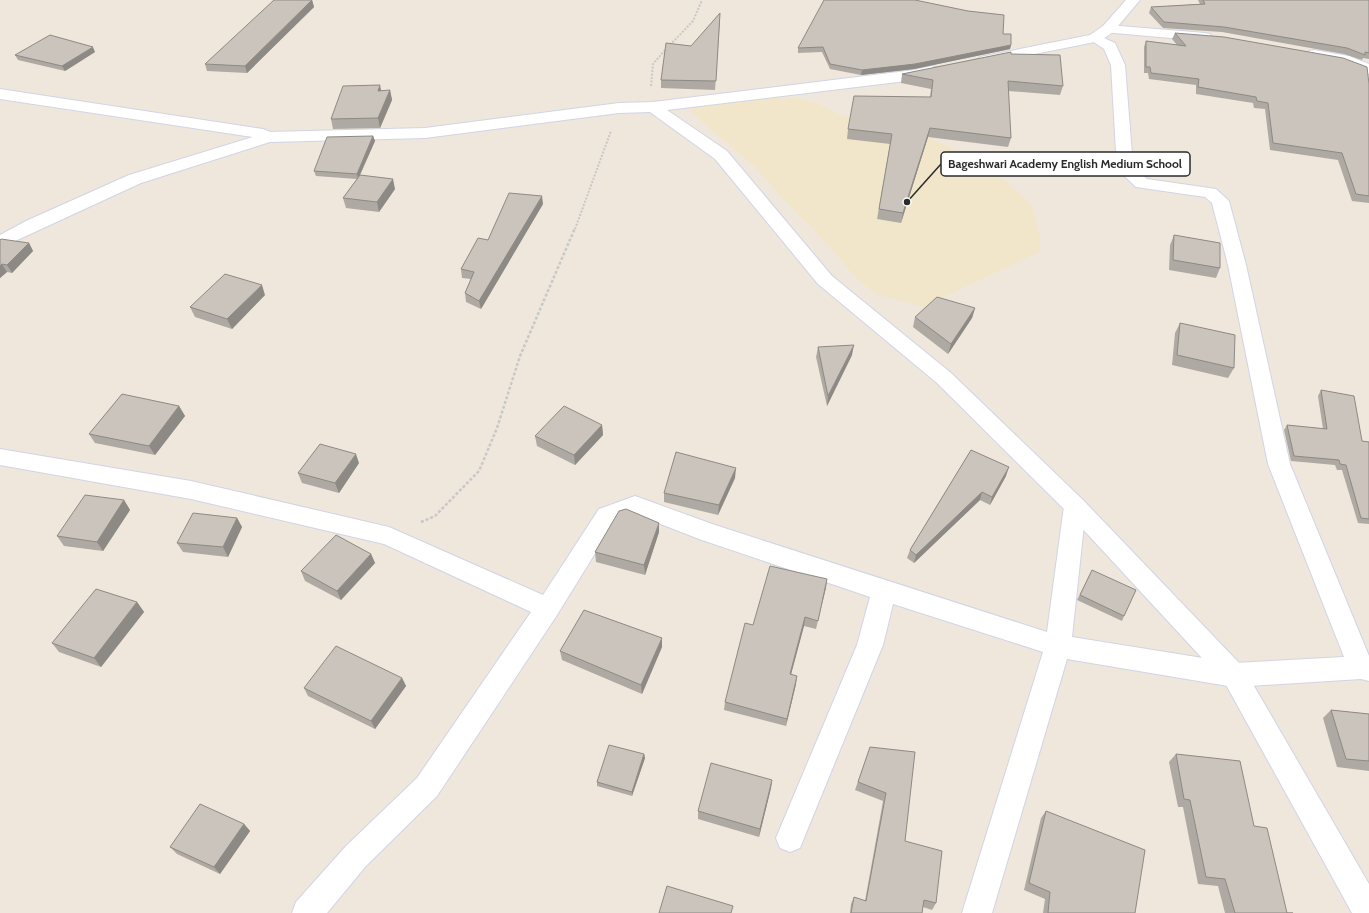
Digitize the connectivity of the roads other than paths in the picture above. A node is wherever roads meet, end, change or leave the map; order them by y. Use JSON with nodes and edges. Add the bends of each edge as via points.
{"nodes":[{"id":1,"x":1133,"y":0,"type":"edge"},
{"id":2,"x":1102,"y":33,"type":"junction"},
{"id":3,"x":1222,"y":38,"type":"edge"},
{"id":4,"x":1298,"y":51,"type":"edge"},
{"id":5,"x":974,"y":63,"type":"edge"},
{"id":6,"x":1369,"y":68,"type":"edge"},
{"id":7,"x":944,"y":69,"type":"edge"},
{"id":8,"x":0,"y":94,"type":"edge"},
{"id":9,"x":653,"y":107,"type":"junction"},
{"id":10,"x":269,"y":137,"type":"junction"},
{"id":11,"x":0,"y":242,"type":"edge"},
{"id":12,"x":0,"y":457,"type":"edge"},
{"id":13,"x":1075,"y":506,"type":"junction"},
{"id":14,"x":884,"y":591,"type":"junction"},
{"id":15,"x":548,"y":608,"type":"junction"},
{"id":16,"x":1058,"y":646,"type":"junction"},
{"id":17,"x":1365,"y":669,"type":"edge"},
{"id":18,"x":1234,"y":675,"type":"junction"},
{"id":19,"x":790,"y":838,"type":"dead end"},
{"id":20,"x":306,"y":913,"type":"edge"},
{"id":21,"x":977,"y":913,"type":"edge"},
{"id":22,"x":1369,"y":913,"type":"edge"}],
"edges":[{"from":1,"to":2,"type":"street"},
{"from":2,"to":3,"type":"street"},
{"from":2,"to":5,"type":"street"},
{"from":2,"to":17,"type":"street","via":[[1118,65],[1126,169],[1142,183],[1210,193],[1220,201],[1237,265],[1279,464]]},
{"from":4,"to":6,"type":"street","via":[[1344,59]]},
{"from":7,"to":9,"type":"street","via":[[914,75]]},
{"from":8,"to":10,"type":"street","via":[[263,134]]},
{"from":9,"to":10,"type":"street","via":[[619,108],[425,133]]},
{"from":9,"to":13,"type":"street","via":[[721,155],[825,280],[944,378]]},
{"from":10,"to":11,"type":"street","via":[[135,179]]},
{"from":12,"to":15,"type":"street","via":[[191,490],[389,536]]},
{"from":13,"to":16,"type":"street"},
{"from":13,"to":18,"type":"street"},
{"from":14,"to":15,"type":"street","via":[[707,532],[635,505],[607,516]]},
{"from":14,"to":16,"type":"street"},
{"from":14,"to":19,"type":"street","via":[[870,645]]},
{"from":15,"to":20,"type":"street","via":[[428,787],[356,856]]},
{"from":16,"to":18,"type":"street"},
{"from":16,"to":21,"type":"street"},
{"from":17,"to":18,"type":"street"},
{"from":18,"to":22,"type":"street"}]}
